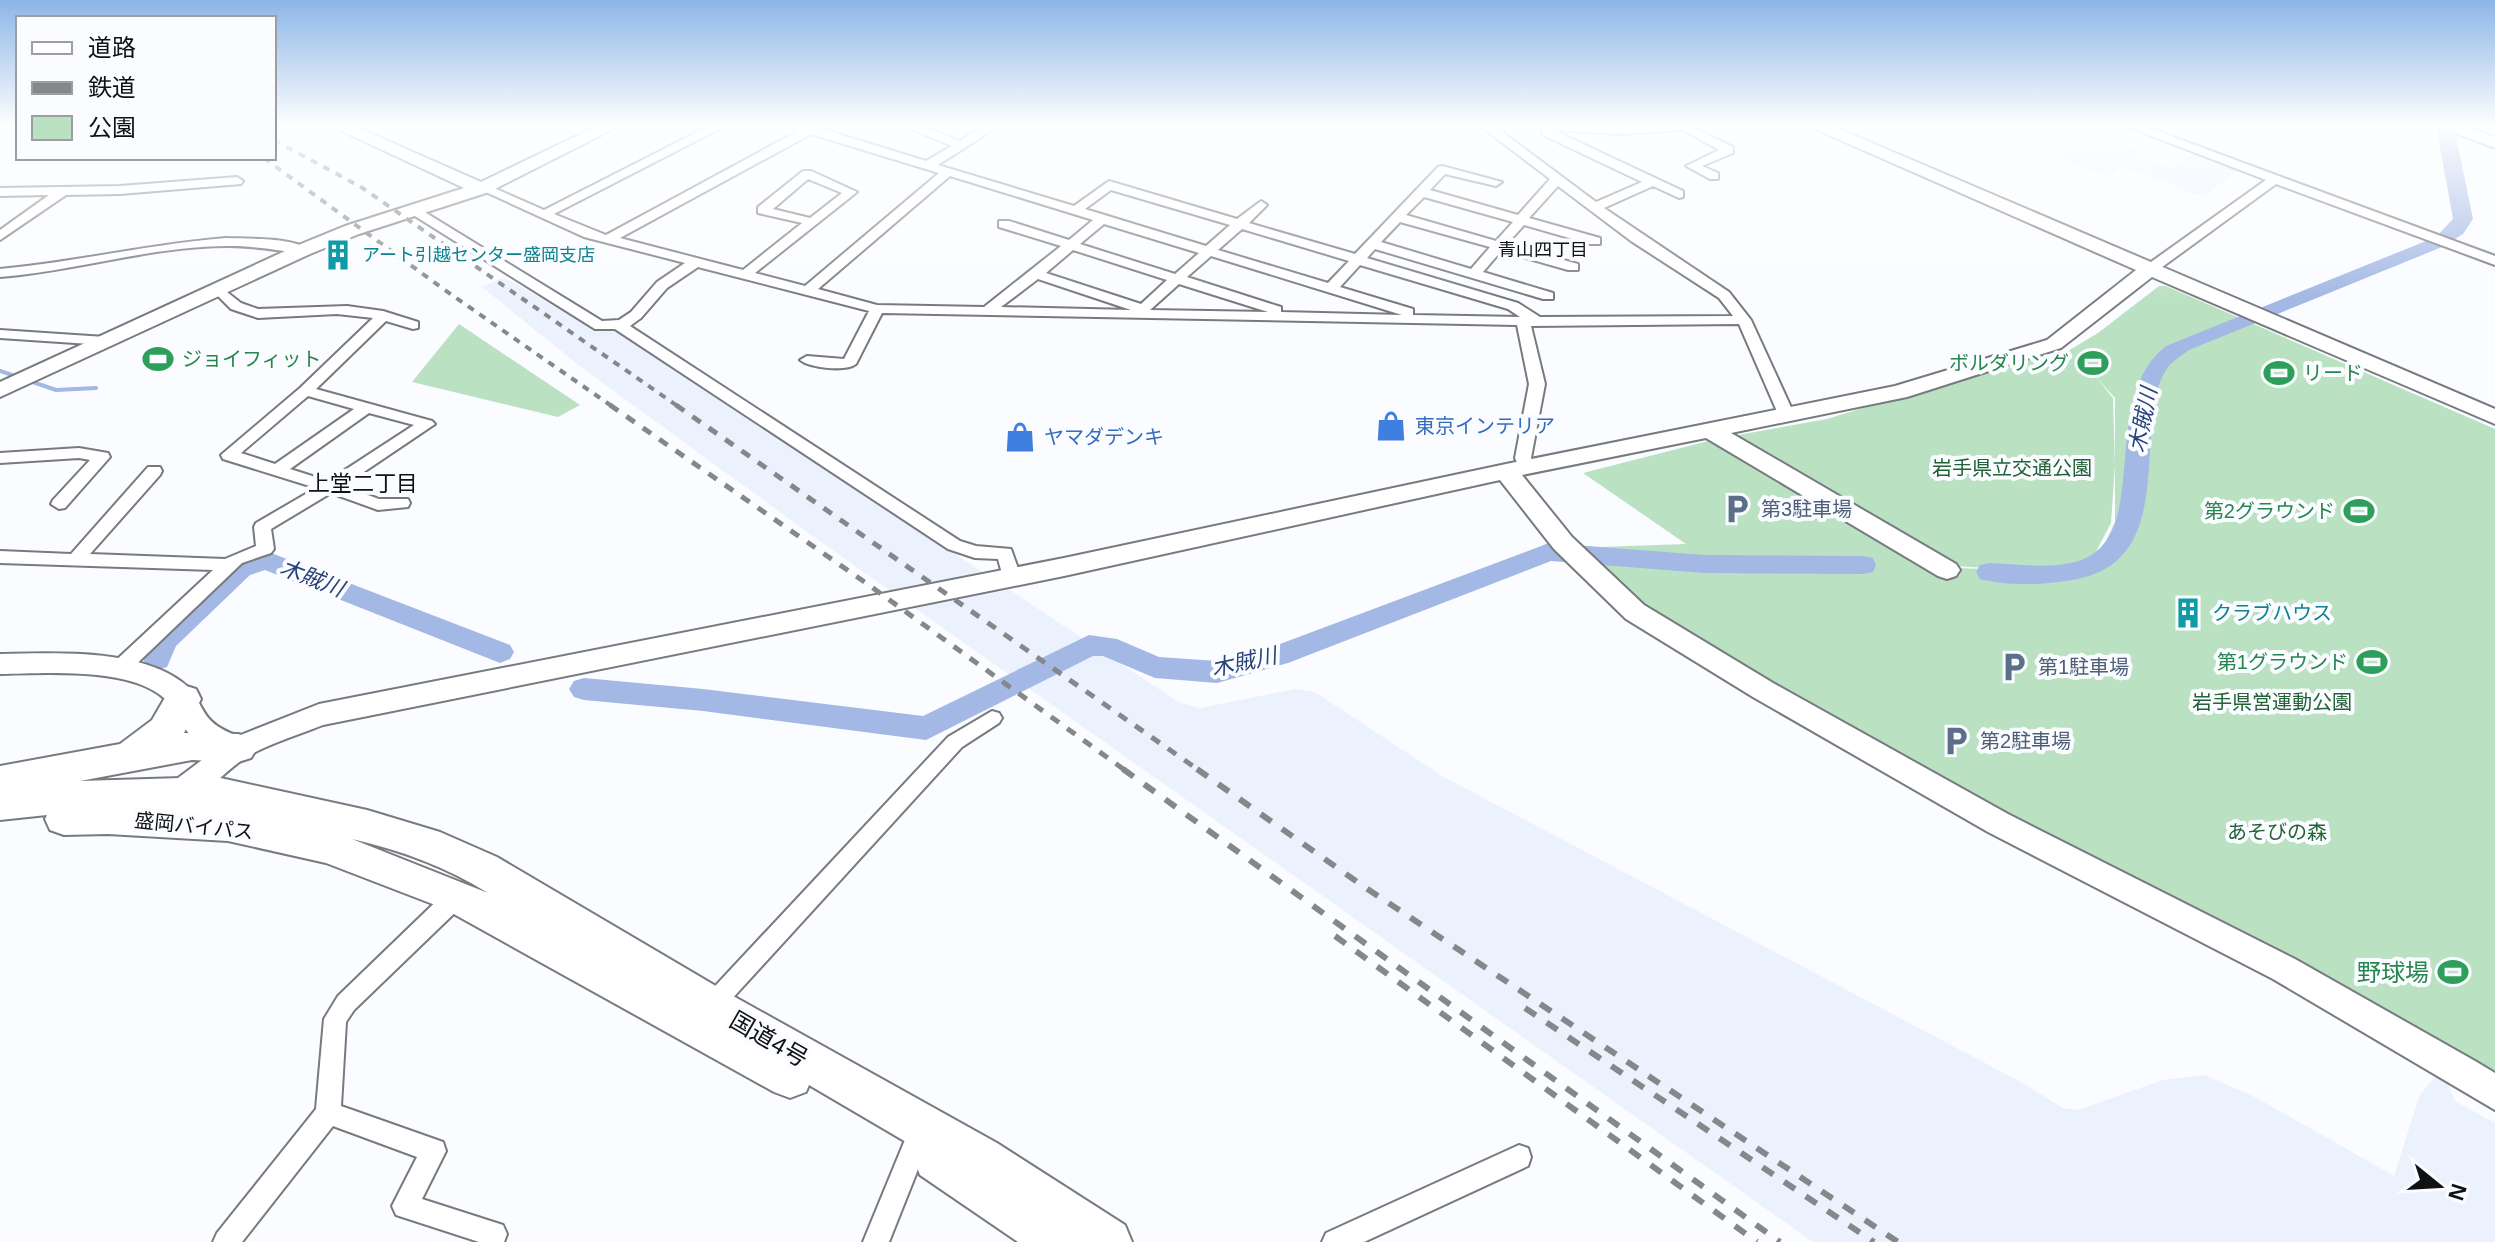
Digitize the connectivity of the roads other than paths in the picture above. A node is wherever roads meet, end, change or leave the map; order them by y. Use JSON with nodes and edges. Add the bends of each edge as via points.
{"nodes":[{"id":1,"x":199,"y":183,"type":"edge"},
{"id":2,"x":465,"y":183,"type":"edge"},
{"id":3,"x":493,"y":183,"type":"edge"},
{"id":4,"x":606,"y":183,"type":"edge"},
{"id":5,"x":712,"y":183,"type":"edge"},
{"id":6,"x":796,"y":183,"type":"edge"},
{"id":7,"x":829,"y":183,"type":"edge"},
{"id":8,"x":934,"y":183,"type":"edge"},
{"id":9,"x":983,"y":183,"type":"edge"},
{"id":10,"x":1430,"y":183,"type":"edge"},
{"id":11,"x":1554,"y":183,"type":"edge"},
{"id":12,"x":1562,"y":183,"type":"edge"},
{"id":13,"x":1650,"y":183,"type":"edge"},
{"id":14,"x":1654,"y":183,"type":"edge"},
{"id":15,"x":1948,"y":183,"type":"edge"},
{"id":16,"x":2270,"y":183,"type":"edge"},
{"id":17,"x":2282,"y":183,"type":"edge"},
{"id":18,"x":483,"y":188,"type":"junction"},
{"id":19,"x":64,"y":190,"type":"junction"},
{"id":20,"x":0,"y":192,"type":"edge"},
{"id":21,"x":1421,"y":192,"type":"junction"},
{"id":22,"x":1679,"y":194,"type":"dead end"},
{"id":23,"x":1261,"y":205,"type":"dead end"},
{"id":24,"x":1594,"y":207,"type":"junction"},
{"id":25,"x":413,"y":211,"type":"junction"},
{"id":26,"x":1075,"y":211,"type":"junction"},
{"id":27,"x":545,"y":214,"type":"junction"},
{"id":28,"x":1398,"y":217,"type":"junction"},
{"id":29,"x":1102,"y":219,"type":"junction"},
{"id":30,"x":1521,"y":220,"type":"junction"},
{"id":31,"x":812,"y":222,"type":"junction"},
{"id":32,"x":1004,"y":224,"type":"dead end"},
{"id":33,"x":1240,"y":224,"type":"junction"},
{"id":34,"x":6,"y":227,"type":"edge"},
{"id":35,"x":0,"y":236,"type":"edge"},
{"id":36,"x":608,"y":239,"type":"junction"},
{"id":37,"x":1595,"y":241,"type":"dead end"},
{"id":38,"x":1372,"y":244,"type":"junction"},
{"id":39,"x":1071,"y":245,"type":"junction"},
{"id":40,"x":1498,"y":246,"type":"junction"},
{"id":41,"x":303,"y":250,"type":"junction"},
{"id":42,"x":1209,"y":251,"type":"junction"},
{"id":43,"x":1358,"y":259,"type":"junction"},
{"id":44,"x":2495,"y":261,"type":"edge"},
{"id":45,"x":696,"y":262,"type":"junction"},
{"id":46,"x":1573,"y":267,"type":"dead end"},
{"id":47,"x":2149,"y":270,"type":"junction"},
{"id":48,"x":0,"y":273,"type":"edge"},
{"id":49,"x":746,"y":274,"type":"junction"},
{"id":50,"x":1036,"y":274,"type":"junction"},
{"id":51,"x":1474,"y":274,"type":"junction"},
{"id":52,"x":1176,"y":279,"type":"junction"},
{"id":53,"x":1331,"y":288,"type":"junction"},
{"id":54,"x":218,"y":289,"type":"junction"},
{"id":55,"x":808,"y":291,"type":"junction"},
{"id":56,"x":1548,"y":296,"type":"dead end"},
{"id":57,"x":877,"y":309,"type":"junction"},
{"id":58,"x":987,"y":311,"type":"junction"},
{"id":59,"x":1140,"y":311,"type":"junction"},
{"id":60,"x":383,"y":316,"type":"junction"},
{"id":61,"x":1294,"y":316,"type":"junction"},
{"id":62,"x":1430,"y":318,"type":"junction"},
{"id":63,"x":1744,"y":320,"type":"junction"},
{"id":64,"x":1529,"y":321,"type":"junction"},
{"id":65,"x":413,"y":325,"type":"dead end"},
{"id":66,"x":620,"y":326,"type":"junction"},
{"id":67,"x":0,"y":334,"type":"edge"},
{"id":68,"x":105,"y":341,"type":"junction"},
{"id":69,"x":807,"y":360,"type":"dead end"},
{"id":70,"x":0,"y":390,"type":"edge"},
{"id":71,"x":305,"y":391,"type":"junction"},
{"id":72,"x":366,"y":408,"type":"junction"},
{"id":73,"x":1787,"y":416,"type":"junction"},
{"id":74,"x":2495,"y":417,"type":"edge"},
{"id":75,"x":1713,"y":432,"type":"junction"},
{"id":76,"x":0,"y":458,"type":"edge"},
{"id":77,"x":277,"y":470,"type":"junction"},
{"id":78,"x":1517,"y":470,"type":"junction"},
{"id":79,"x":154,"y":471,"type":"dead end"},
{"id":80,"x":330,"y":487,"type":"junction"},
{"id":81,"x":402,"y":503,"type":"dead end"},
{"id":82,"x":59,"y":504,"type":"dead end"},
{"id":83,"x":0,"y":557,"type":"edge"},
{"id":84,"x":74,"y":561,"type":"junction"},
{"id":85,"x":229,"y":565,"type":"junction"},
{"id":86,"x":1947,"y":570,"type":"dead end"},
{"id":87,"x":1012,"y":577,"type":"junction"},
{"id":88,"x":0,"y":664,"type":"edge"},
{"id":89,"x":119,"y":669,"type":"junction"},
{"id":90,"x":183,"y":699,"type":"junction"},
{"id":91,"x":992,"y":718,"type":"dead end"},
{"id":92,"x":238,"y":748,"type":"junction"},
{"id":93,"x":73,"y":769,"type":"junction"},
{"id":94,"x":0,"y":781,"type":"edge"},
{"id":95,"x":208,"y":803,"type":"junction"},
{"id":96,"x":0,"y":804,"type":"edge"},
{"id":97,"x":108,"y":818,"type":"junction"},
{"id":98,"x":0,"y":822,"type":"edge"},
{"id":99,"x":437,"y":875,"type":"junction"},
{"id":100,"x":711,"y":1006,"type":"junction"},
{"id":101,"x":2495,"y":1093,"type":"edge"},
{"id":102,"x":328,"y":1113,"type":"junction"},
{"id":103,"x":916,"y":1144,"type":"junction"},
{"id":104,"x":1519,"y":1157,"type":"dead end"},
{"id":105,"x":494,"y":1234,"type":"dead end"},
{"id":106,"x":226,"y":1242,"type":"edge"},
{"id":107,"x":876,"y":1242,"type":"edge"},
{"id":108,"x":1060,"y":1242,"type":"edge"},
{"id":109,"x":1108,"y":1242,"type":"edge"},
{"id":110,"x":1335,"y":1242,"type":"edge"}],
"edges":[{"from":1,"to":19,"type":"street"},
{"from":2,"to":18,"type":"street"},
{"from":3,"to":18,"type":"street"},
{"from":4,"to":27,"type":"street"},
{"from":5,"to":36,"type":"street"},
{"from":6,"to":31,"type":"street","via":[[763,210]]},
{"from":7,"to":31,"type":"street","via":[[851,192]]},
{"from":8,"to":55,"type":"street"},
{"from":9,"to":26,"type":"street"},
{"from":10,"to":21,"type":"street"},
{"from":11,"to":30,"type":"street"},
{"from":12,"to":24,"type":"street"},
{"from":13,"to":24,"type":"street"},
{"from":14,"to":22,"type":"street"},
{"from":15,"to":47,"type":"street"},
{"from":16,"to":47,"type":"street"},
{"from":17,"to":44,"type":"street"},
{"from":18,"to":25,"type":"street"},
{"from":18,"to":27,"type":"street"},
{"from":19,"to":20,"type":"street"},
{"from":19,"to":34,"type":"street"},
{"from":21,"to":28,"type":"street"},
{"from":21,"to":30,"type":"street"},
{"from":23,"to":33,"type":"street"},
{"from":24,"to":63,"type":"street","via":[[1724,295]]},
{"from":25,"to":41,"type":"street"},
{"from":25,"to":66,"type":"street","via":[[600,326]]},
{"from":26,"to":29,"type":"street"},
{"from":26,"to":33,"type":"street","via":[[1109,185]]},
{"from":27,"to":36,"type":"street"},
{"from":28,"to":38,"type":"street"},
{"from":28,"to":40,"type":"street"},
{"from":29,"to":39,"type":"street"},
{"from":29,"to":42,"type":"street"},
{"from":30,"to":37,"type":"street"},
{"from":30,"to":40,"type":"street"},
{"from":31,"to":49,"type":"street"},
{"from":32,"to":39,"type":"street"},
{"from":33,"to":42,"type":"street"},
{"from":33,"to":43,"type":"street"},
{"from":34,"to":35,"type":"street"},
{"from":36,"to":45,"type":"street"},
{"from":38,"to":43,"type":"street"},
{"from":38,"to":51,"type":"street"},
{"from":39,"to":50,"type":"street"},
{"from":39,"to":52,"type":"street"},
{"from":40,"to":46,"type":"street"},
{"from":40,"to":51,"type":"street"},
{"from":41,"to":48,"type":"street","via":[[263,244],[177,244]]},
{"from":41,"to":54,"type":"street"},
{"from":42,"to":52,"type":"street"},
{"from":42,"to":53,"type":"street"},
{"from":43,"to":53,"type":"street"},
{"from":43,"to":64,"type":"street","via":[[1513,306]]},
{"from":45,"to":49,"type":"street"},
{"from":45,"to":66,"type":"street","via":[[662,285]]},
{"from":47,"to":73,"type":"street","via":[[2054,344],[1899,392]]},
{"from":47,"to":74,"type":"street"},
{"from":49,"to":55,"type":"street"},
{"from":50,"to":58,"type":"street"},
{"from":50,"to":59,"type":"street"},
{"from":51,"to":56,"type":"street"},
{"from":52,"to":59,"type":"street"},
{"from":52,"to":61,"type":"street"},
{"from":53,"to":62,"type":"street"},
{"from":54,"to":60,"type":"street","via":[[234,305],[254,312],[284,316],[329,310]]},
{"from":54,"to":68,"type":"street"},
{"from":55,"to":57,"type":"street"},
{"from":57,"to":58,"type":"street"},
{"from":57,"to":69,"type":"street","via":[[849,364]]},
{"from":58,"to":59,"type":"street"},
{"from":59,"to":61,"type":"street"},
{"from":60,"to":65,"type":"street"},
{"from":60,"to":71,"type":"street"},
{"from":61,"to":62,"type":"street"},
{"from":62,"to":64,"type":"street"},
{"from":63,"to":64,"type":"street"},
{"from":63,"to":73,"type":"street"},
{"from":64,"to":78,"type":"street","via":[[1537,381]]},
{"from":66,"to":87,"type":"street","via":[[954,545],[1005,553]]},
{"from":67,"to":68,"type":"street"},
{"from":68,"to":70,"type":"street"},
{"from":71,"to":72,"type":"street"},
{"from":71,"to":77,"type":"street","via":[[229,455]]},
{"from":72,"to":77,"type":"street"},
{"from":72,"to":80,"type":"street","via":[[427,424]]},
{"from":73,"to":75,"type":"street"},
{"from":75,"to":78,"type":"street"},
{"from":75,"to":86,"type":"street"},
{"from":76,"to":82,"type":"street","via":[[79,453],[102,457]]},
{"from":77,"to":80,"type":"street"},
{"from":78,"to":87,"type":"street"},
{"from":78,"to":101,"type":"street","via":[[1573,552],[1635,612],[1998,823],[2284,969]]},
{"from":79,"to":84,"type":"street"},
{"from":80,"to":81,"type":"street","via":[[378,505]]},
{"from":80,"to":85,"type":"street","via":[[262,527],[265,549]]},
{"from":83,"to":84,"type":"street"},
{"from":84,"to":85,"type":"street"},
{"from":85,"to":89,"type":"street"},
{"from":87,"to":92,"type":"street","via":[[319,715]]},
{"from":88,"to":89,"type":"street"},
{"from":89,"to":90,"type":"street","via":[[167,685]]},
{"from":90,"to":92,"type":"street","via":[[195,724],[208,736]]},
{"from":90,"to":93,"type":"highway","via":[[176,720],[150,743]]},
{"from":91,"to":100,"type":"street","via":[[955,742]]},
{"from":92,"to":93,"type":"highway","via":[[192,746]]},
{"from":92,"to":95,"type":"street"},
{"from":93,"to":94,"type":"highway"},
{"from":95,"to":96,"type":"highway","name":"盛岡バイパス"},
{"from":95,"to":97,"type":"highway","name":"盛岡バイパス"},
{"from":95,"to":97,"type":"street"},
{"from":95,"to":99,"type":"highway","name":"盛岡バイパス","via":[[330,847]]},
{"from":97,"to":98,"type":"highway","name":"盛岡バイパス"},
{"from":99,"to":100,"type":"highway","name":"国道4号","via":[[483,869]]},
{"from":99,"to":102,"type":"street","via":[[335,1019]]},
{"from":99,"to":103,"type":"highway","name":"国道4号"},
{"from":100,"to":109,"type":"highway","name":"国道4号","via":[[980,1159]]},
{"from":102,"to":105,"type":"street","via":[[434,1151],[405,1206]]},
{"from":102,"to":106,"type":"street"},
{"from":103,"to":107,"type":"street"},
{"from":103,"to":108,"type":"highway","name":"国道4号"},
{"from":104,"to":110,"type":"street"}]}
